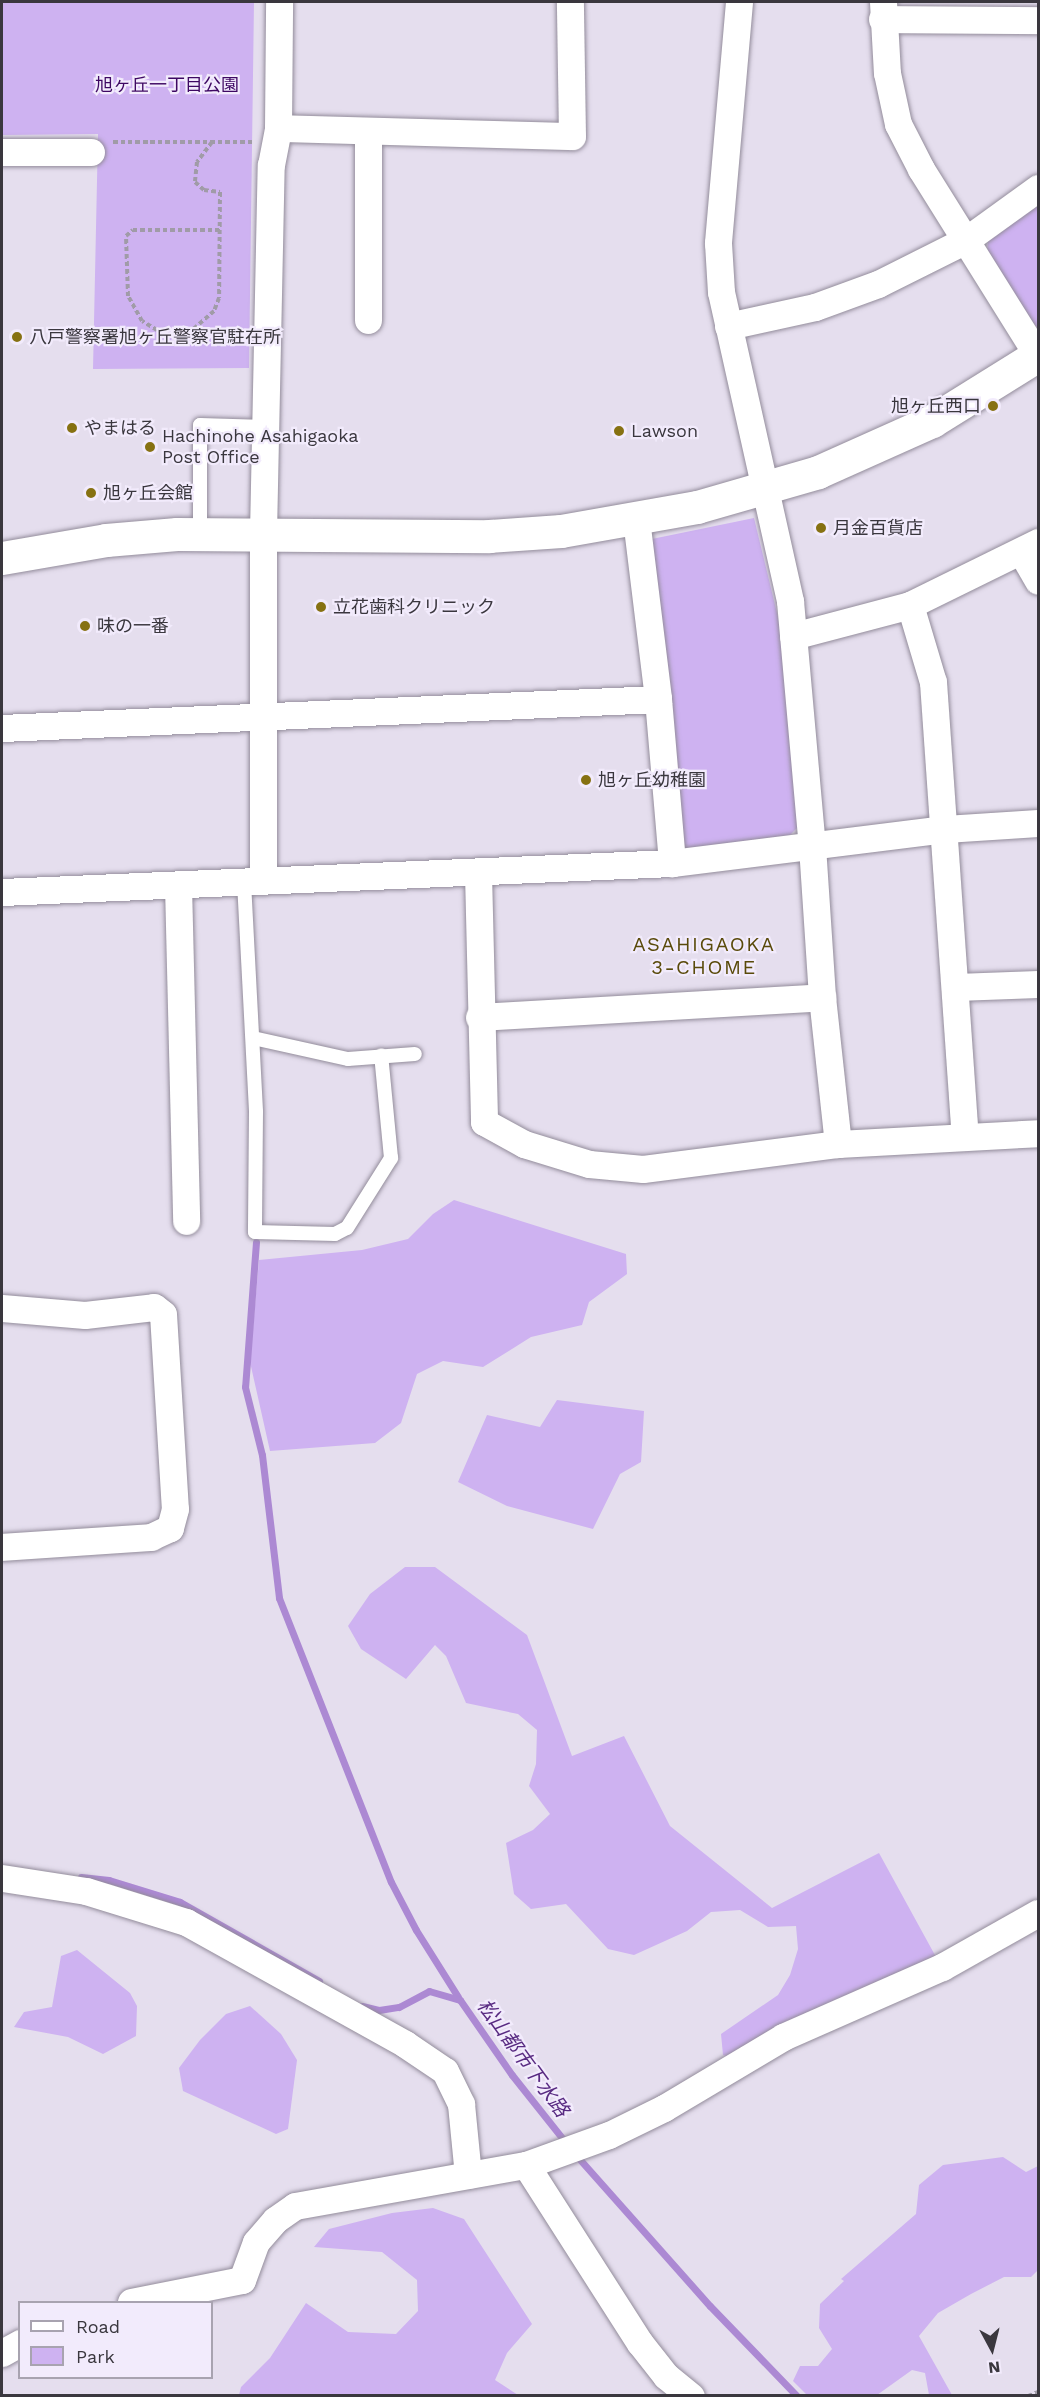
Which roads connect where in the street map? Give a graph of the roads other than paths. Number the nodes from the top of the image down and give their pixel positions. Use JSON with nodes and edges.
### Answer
{"nodes":[{"id":1,"x":279,"y":2,"type":"edge"},
{"id":2,"x":570,"y":2,"type":"edge"},
{"id":3,"x":739,"y":2,"type":"edge"},
{"id":4,"x":882,"y":10,"type":"edge"},
{"id":5,"x":1038,"y":20,"type":"edge"},
{"id":6,"x":368,"y":131,"type":"junction"},
{"id":7,"x":267,"y":135,"type":"junction"},
{"id":8,"x":100,"y":147,"type":"road end"},
{"id":9,"x":2,"y":152,"type":"edge"},
{"id":10,"x":1038,"y":188,"type":"edge"},
{"id":11,"x":966,"y":240,"type":"junction"},
{"id":12,"x":368,"y":320,"type":"dead end"},
{"id":13,"x":728,"y":326,"type":"junction"},
{"id":14,"x":1038,"y":356,"type":"edge"},
{"id":15,"x":266,"y":427,"type":"junction"},
{"id":16,"x":765,"y":489,"type":"junction"},
{"id":17,"x":636,"y":519,"type":"junction"},
{"id":18,"x":200,"y":534,"type":"junction"},
{"id":19,"x":263,"y":534,"type":"junction"},
{"id":20,"x":1030,"y":547,"type":"edge"},
{"id":21,"x":2,"y":558,"type":"edge"},
{"id":22,"x":1038,"y":581,"type":"edge"},
{"id":23,"x":910,"y":605,"type":"junction"},
{"id":24,"x":793,"y":636,"type":"junction"},
{"id":25,"x":658,"y":699,"type":"junction"},
{"id":26,"x":264,"y":719,"type":"junction"},
{"id":27,"x":2,"y":728,"type":"edge"},
{"id":28,"x":1038,"y":823,"type":"edge"},
{"id":29,"x":945,"y":829,"type":"junction"},
{"id":30,"x":812,"y":846,"type":"junction"},
{"id":31,"x":672,"y":862,"type":"junction"},
{"id":32,"x":478,"y":873,"type":"junction"},
{"id":33,"x":253,"y":881,"type":"junction"},
{"id":34,"x":178,"y":885,"type":"junction"},
{"id":35,"x":2,"y":892,"type":"edge"},
{"id":36,"x":1038,"y":984,"type":"edge"},
{"id":37,"x":956,"y":987,"type":"junction"},
{"id":38,"x":822,"y":997,"type":"junction"},
{"id":39,"x":479,"y":1017,"type":"junction"},
{"id":40,"x":253,"y":1038,"type":"junction"},
{"id":41,"x":415,"y":1054,"type":"dead end"},
{"id":42,"x":381,"y":1055,"type":"junction"},
{"id":43,"x":1038,"y":1133,"type":"edge"},
{"id":44,"x":965,"y":1135,"type":"junction"},
{"id":45,"x":838,"y":1144,"type":"junction"},
{"id":46,"x":186,"y":1221,"type":"dead end"},
{"id":47,"x":2,"y":1308,"type":"edge"},
{"id":48,"x":2,"y":1547,"type":"edge"},
{"id":49,"x":2,"y":1878,"type":"edge"},
{"id":50,"x":1038,"y":1913,"type":"edge"},
{"id":51,"x":526,"y":2165,"type":"junction"},
{"id":52,"x":468,"y":2175,"type":"junction"},
{"id":53,"x":137,"y":2301,"type":"edge"},
{"id":54,"x":18,"y":2344,"type":"edge"},
{"id":55,"x":2,"y":2353,"type":"edge"},
{"id":56,"x":691,"y":2396,"type":"edge"}],
"edges":[{"from":1,"to":7,"type":"street"},
{"from":2,"to":6,"type":"street"},
{"from":3,"to":13,"type":"street"},
{"from":4,"to":5,"type":"street"},
{"from":4,"to":11,"type":"street"},
{"from":6,"to":7,"type":"street"},
{"from":6,"to":12,"type":"street"},
{"from":7,"to":15,"type":"street"},
{"from":8,"to":9,"type":"street"},
{"from":10,"to":11,"type":"street"},
{"from":11,"to":13,"type":"street"},
{"from":11,"to":14,"type":"street"},
{"from":13,"to":16,"type":"street"},
{"from":14,"to":16,"type":"street"},
{"from":15,"to":18,"type":"lane"},
{"from":15,"to":19,"type":"street"},
{"from":16,"to":17,"type":"street"},
{"from":16,"to":24,"type":"street"},
{"from":17,"to":19,"type":"street"},
{"from":17,"to":25,"type":"street"},
{"from":18,"to":19,"type":"street"},
{"from":18,"to":21,"type":"street"},
{"from":19,"to":26,"type":"street"},
{"from":20,"to":22,"type":"street"},
{"from":20,"to":23,"type":"street"},
{"from":23,"to":24,"type":"street"},
{"from":23,"to":29,"type":"street"},
{"from":24,"to":30,"type":"street"},
{"from":25,"to":26,"type":"street"},
{"from":25,"to":31,"type":"street"},
{"from":26,"to":27,"type":"street"},
{"from":26,"to":33,"type":"street"},
{"from":28,"to":29,"type":"street"},
{"from":29,"to":30,"type":"street"},
{"from":29,"to":37,"type":"street"},
{"from":30,"to":31,"type":"street"},
{"from":30,"to":38,"type":"street"},
{"from":31,"to":32,"type":"street"},
{"from":32,"to":33,"type":"street"},
{"from":32,"to":39,"type":"street"},
{"from":33,"to":34,"type":"street"},
{"from":33,"to":40,"type":"lane"},
{"from":34,"to":35,"type":"street"},
{"from":34,"to":46,"type":"street"},
{"from":36,"to":37,"type":"street"},
{"from":37,"to":44,"type":"street"},
{"from":38,"to":39,"type":"street"},
{"from":38,"to":45,"type":"street"},
{"from":39,"to":45,"type":"street"},
{"from":40,"to":42,"type":"lane"},
{"from":40,"to":42,"type":"lane"},
{"from":41,"to":42,"type":"lane"},
{"from":43,"to":44,"type":"street"},
{"from":44,"to":45,"type":"street"},
{"from":47,"to":48,"type":"street"},
{"from":49,"to":52,"type":"street"},
{"from":50,"to":51,"type":"street"},
{"from":51,"to":52,"type":"street"},
{"from":51,"to":56,"type":"street"},
{"from":52,"to":53,"type":"street"},
{"from":54,"to":55,"type":"street"}]}
